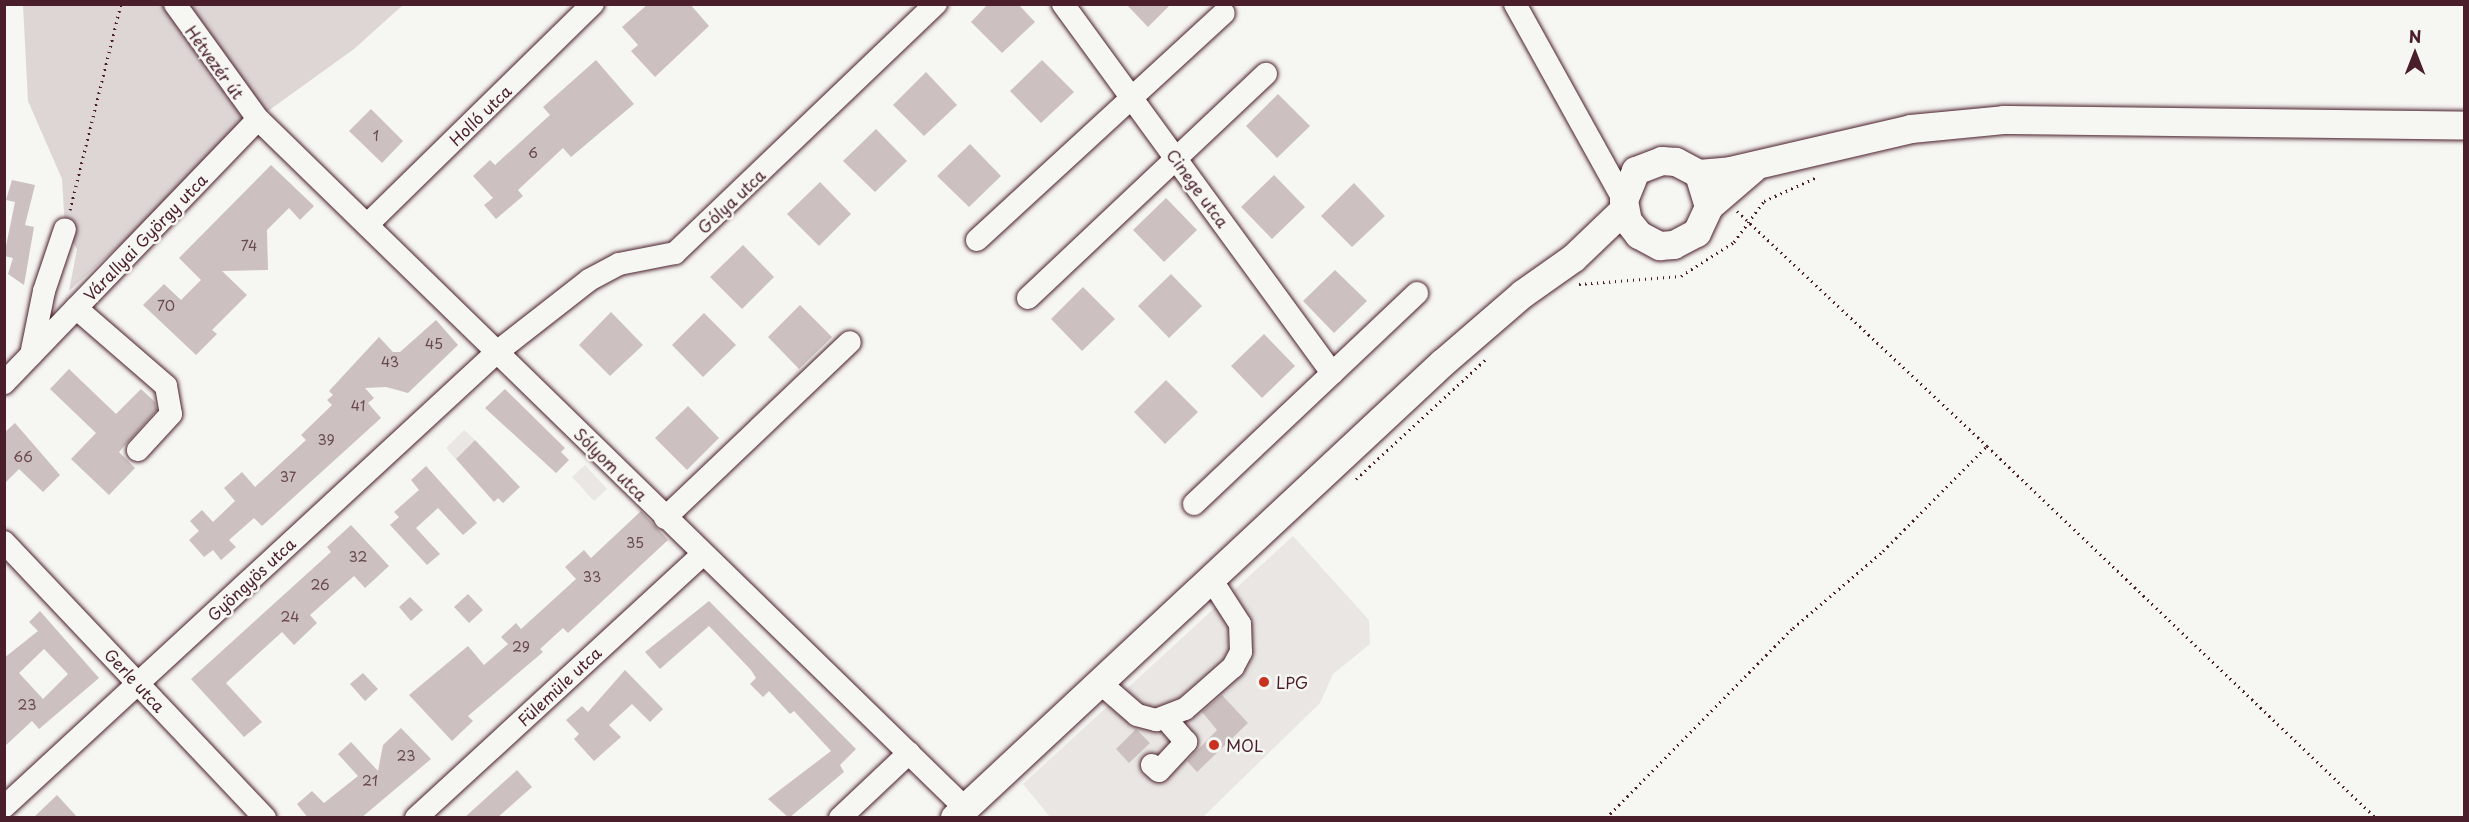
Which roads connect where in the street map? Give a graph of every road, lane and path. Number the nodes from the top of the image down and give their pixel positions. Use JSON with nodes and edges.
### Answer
{"nodes":[{"id":1,"x":121,"y":4,"type":"edge"},
{"id":2,"x":175,"y":4,"type":"edge"},
{"id":3,"x":593,"y":4,"type":"edge"},
{"id":4,"x":936,"y":4,"type":"edge"},
{"id":5,"x":1062,"y":4,"type":"edge"},
{"id":6,"x":1515,"y":4,"type":"edge"},
{"id":7,"x":1224,"y":13,"type":"dead end"},
{"id":8,"x":1266,"y":74,"type":"dead end"},
{"id":9,"x":1132,"y":97,"type":"junction"},
{"id":10,"x":258,"y":119,"type":"junction"},
{"id":11,"x":2464,"y":126,"type":"edge"},
{"id":12,"x":1592,"y":137,"type":"junction"},
{"id":13,"x":1178,"y":159,"type":"junction"},
{"id":14,"x":1757,"y":166,"type":"junction"},
{"id":15,"x":1636,"y":171,"type":"junction"},
{"id":16,"x":1699,"y":174,"type":"junction"},
{"id":17,"x":1822,"y":175,"type":"dead end"},
{"id":18,"x":1624,"y":206,"type":"junction"},
{"id":19,"x":1709,"y":207,"type":"junction"},
{"id":20,"x":1737,"y":211,"type":"dead end"},
{"id":21,"x":1746,"y":222,"type":"junction"},
{"id":22,"x":367,"y":225,"type":"junction"},
{"id":23,"x":66,"y":229,"type":"joint"},
{"id":24,"x":1639,"y":235,"type":"junction"},
{"id":25,"x":977,"y":240,"type":"dead end"},
{"id":26,"x":1574,"y":258,"type":"junction"},
{"id":27,"x":1571,"y":289,"type":"dead end"},
{"id":28,"x":1416,"y":293,"type":"dead end"},
{"id":29,"x":1028,"y":298,"type":"dead end"},
{"id":30,"x":76,"y":308,"type":"junction"},
{"id":31,"x":850,"y":342,"type":"dead end"},
{"id":32,"x":497,"y":352,"type":"junction"},
{"id":33,"x":1491,"y":354,"type":"dead end"},
{"id":34,"x":31,"y":355,"type":"junction"},
{"id":35,"x":1332,"y":373,"type":"junction"},
{"id":36,"x":4,"y":383,"type":"edge"},
{"id":37,"x":1987,"y":446,"type":"junction"},
{"id":38,"x":138,"y":450,"type":"dead end"},
{"id":39,"x":1354,"y":480,"type":"dead end"},
{"id":40,"x":1194,"y":504,"type":"dead end"},
{"id":41,"x":665,"y":518,"type":"junction"},
{"id":42,"x":4,"y":542,"type":"edge"},
{"id":43,"x":702,"y":555,"type":"junction"},
{"id":44,"x":1211,"y":579,"type":"junction"},
{"id":45,"x":1099,"y":682,"type":"junction"},
{"id":46,"x":138,"y":683,"type":"junction"},
{"id":47,"x":1166,"y":719,"type":"junction"},
{"id":48,"x":909,"y":753,"type":"junction"},
{"id":49,"x":1152,"y":765,"type":"dead end"},
{"id":50,"x":4,"y":807,"type":"edge"},
{"id":51,"x":960,"y":813,"type":"edge"},
{"id":52,"x":265,"y":818,"type":"edge"},
{"id":53,"x":416,"y":818,"type":"edge"},
{"id":54,"x":840,"y":818,"type":"edge"},
{"id":55,"x":1606,"y":818,"type":"edge"},
{"id":56,"x":2376,"y":818,"type":"edge"}],
"edges":[{"from":1,"to":23,"type":"path"},
{"from":2,"to":10,"type":"street","name":"Hétvezér út"},
{"from":3,"to":22,"type":"street","name":"Holló utca"},
{"from":4,"to":32,"type":"street","name":"Gólya utca"},
{"from":5,"to":9,"type":"street","name":"Cinege utca"},
{"from":6,"to":12,"type":"street"},
{"from":7,"to":9,"type":"street"},
{"from":8,"to":13,"type":"street"},
{"from":9,"to":13,"type":"street","name":"Cinege utca"},
{"from":9,"to":25,"type":"street"},
{"from":10,"to":22,"type":"street","name":"Sólyom utca"},
{"from":10,"to":30,"type":"street","name":"Várallyai György utca"},
{"from":11,"to":14,"type":"main road"},
{"from":12,"to":15,"type":"street"},
{"from":12,"to":18,"type":"street"},
{"from":13,"to":29,"type":"street"},
{"from":13,"to":35,"type":"street","name":"Cinege utca"},
{"from":14,"to":16,"type":"main road"},
{"from":14,"to":19,"type":"main road"},
{"from":15,"to":16,"type":"main road"},
{"from":15,"to":18,"type":"main road"},
{"from":16,"to":19,"type":"main road"},
{"from":17,"to":21,"type":"path"},
{"from":18,"to":24,"type":"main road"},
{"from":18,"to":26,"type":"main road"},
{"from":19,"to":24,"type":"main road"},
{"from":20,"to":21,"type":"path"},
{"from":21,"to":27,"type":"path"},
{"from":21,"to":37,"type":"path"},
{"from":22,"to":32,"type":"street","name":"Sólyom utca"},
{"from":23,"to":34,"type":"street"},
{"from":24,"to":26,"type":"main road"},
{"from":26,"to":44,"type":"main road"},
{"from":28,"to":35,"type":"street"},
{"from":30,"to":34,"type":"street","name":"Várallyai György utca"},
{"from":30,"to":38,"type":"street"},
{"from":31,"to":41,"type":"street"},
{"from":32,"to":41,"type":"street","name":"Sólyom utca"},
{"from":32,"to":46,"type":"street","name":"Gyöngyös utca"},
{"from":33,"to":39,"type":"path"},
{"from":34,"to":36,"type":"street","name":"Várallyai György utca"},
{"from":35,"to":40,"type":"street"},
{"from":37,"to":55,"type":"path"},
{"from":37,"to":56,"type":"path"},
{"from":41,"to":43,"type":"street","name":"Sólyom utca"},
{"from":42,"to":46,"type":"street","name":"Gerle utca"},
{"from":43,"to":48,"type":"street","name":"Sólyom utca"},
{"from":43,"to":53,"type":"street","name":"Fülemüle utca"},
{"from":44,"to":45,"type":"main road"},
{"from":44,"to":47,"type":"street"},
{"from":45,"to":47,"type":"street"},
{"from":45,"to":51,"type":"main road"},
{"from":46,"to":50,"type":"street","name":"Gyöngyös utca"},
{"from":46,"to":52,"type":"street","name":"Gerle utca"},
{"from":47,"to":49,"type":"street"},
{"from":48,"to":51,"type":"street","name":"Sólyom utca"},
{"from":48,"to":54,"type":"street"}]}
